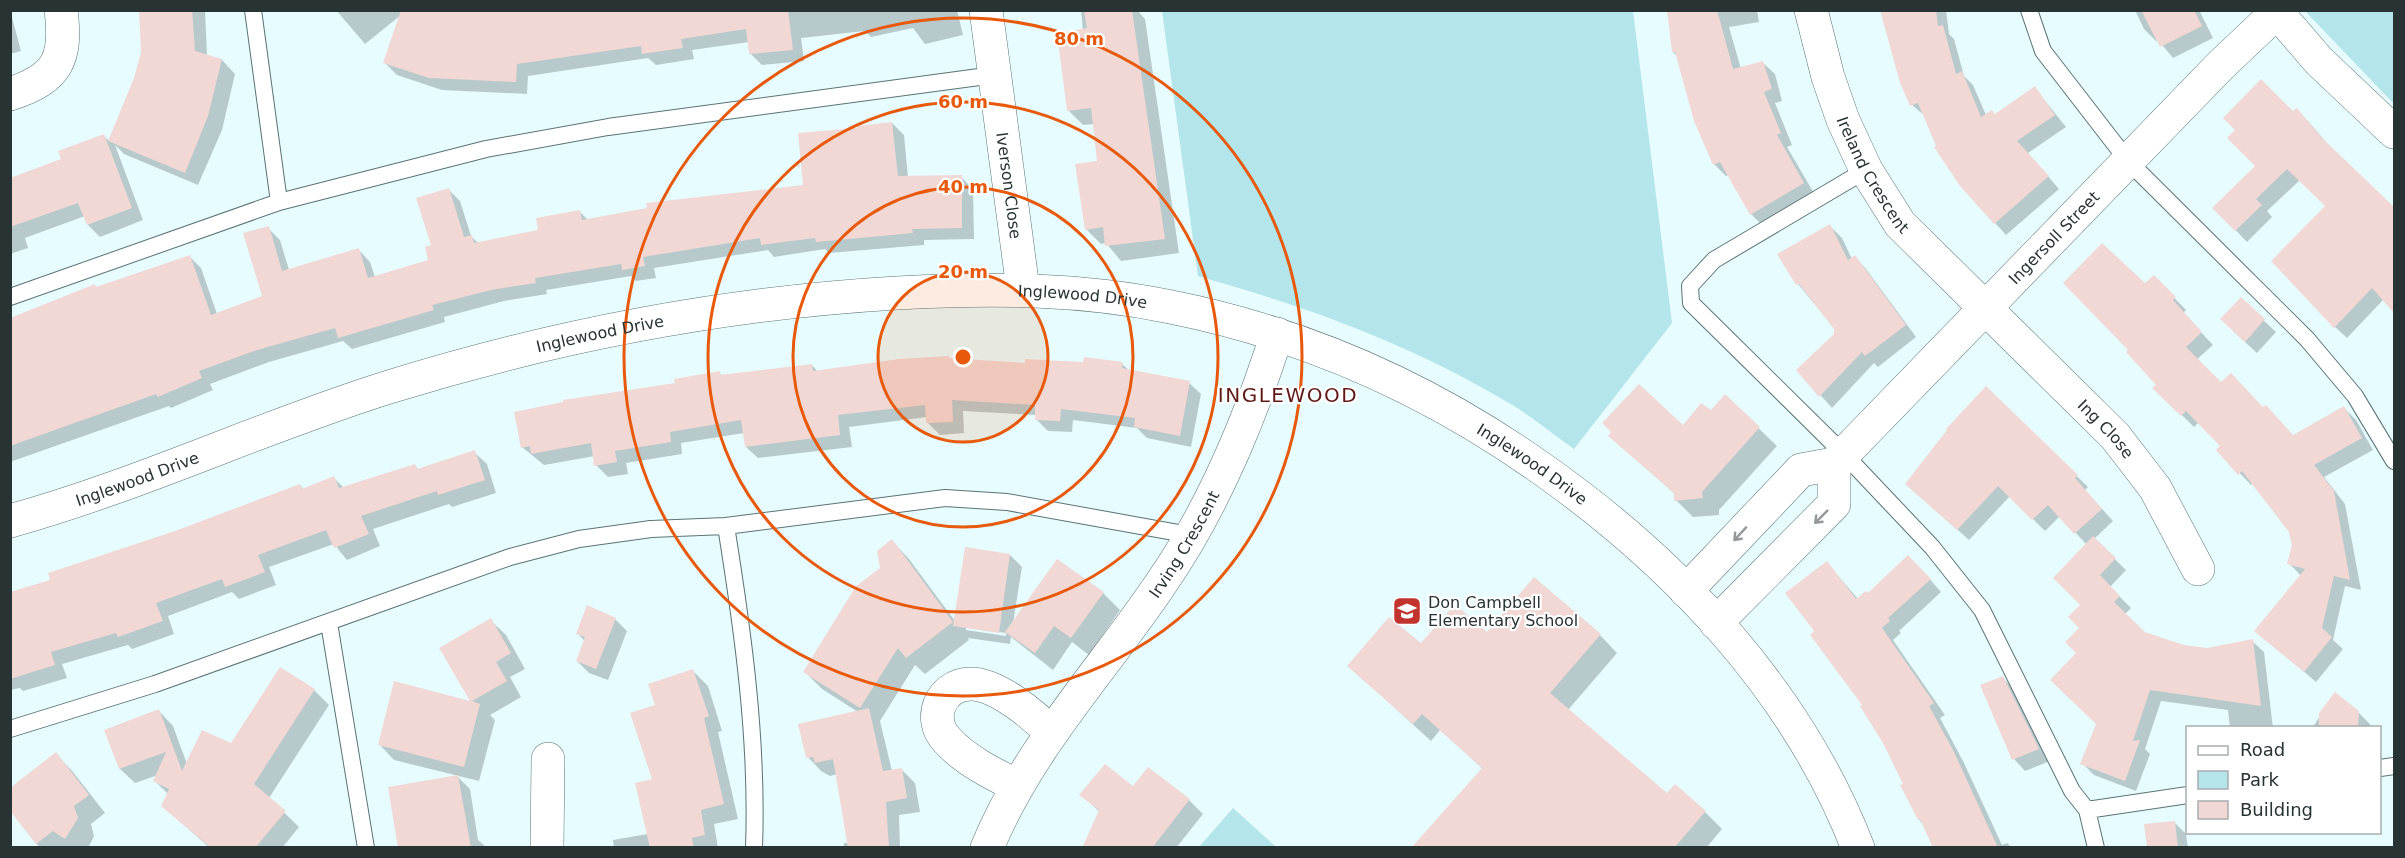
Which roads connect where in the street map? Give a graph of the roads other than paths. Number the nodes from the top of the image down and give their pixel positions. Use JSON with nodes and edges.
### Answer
{"nodes":[{"id":1,"x":61,"y":10,"type":"edge"},
{"id":2,"x":253,"y":10,"type":"edge"},
{"id":3,"x":986,"y":10,"type":"edge"},
{"id":4,"x":1811,"y":10,"type":"edge"},
{"id":5,"x":2029,"y":10,"type":"edge"},
{"id":6,"x":2277,"y":11,"type":"edge"},
{"id":7,"x":994,"y":75,"type":"junction"},
{"id":8,"x":10,"y":94,"type":"edge"},
{"id":9,"x":2394,"y":132,"type":"edge"},
{"id":10,"x":2128,"y":161,"type":"junction"},
{"id":11,"x":1866,"y":170,"type":"junction"},
{"id":12,"x":279,"y":202,"type":"junction"},
{"id":13,"x":1023,"y":289,"type":"junction"},
{"id":14,"x":10,"y":297,"type":"edge"},
{"id":15,"x":1986,"y":309,"type":"junction"},
{"id":16,"x":1277,"y":334,"type":"junction"},
{"id":17,"x":1839,"y":459,"type":"junction"},
{"id":18,"x":2394,"y":461,"type":"edge"},
{"id":19,"x":10,"y":521,"type":"edge"},
{"id":20,"x":726,"y":526,"type":"junction"},
{"id":21,"x":1190,"y":535,"type":"junction"},
{"id":22,"x":2198,"y":569,"type":"dead end"},
{"id":23,"x":1686,"y":591,"type":"junction"},
{"id":24,"x":329,"y":623,"type":"junction"},
{"id":25,"x":1716,"y":623,"type":"junction"},
{"id":26,"x":10,"y":729,"type":"edge"},
{"id":27,"x":1052,"y":734,"type":"junction"},
{"id":28,"x":548,"y":759,"type":"dead end"},
{"id":29,"x":1017,"y":786,"type":"junction"},
{"id":30,"x":2186,"y":795,"type":"edge"},
{"id":31,"x":2087,"y":810,"type":"junction"},
{"id":32,"x":366,"y":848,"type":"edge"},
{"id":33,"x":547,"y":848,"type":"edge"},
{"id":34,"x":754,"y":848,"type":"edge"},
{"id":35,"x":987,"y":848,"type":"edge"},
{"id":36,"x":1858,"y":848,"type":"edge"},
{"id":37,"x":2096,"y":848,"type":"edge"}],
"edges":[{"from":1,"to":8,"type":"street"},
{"from":2,"to":12,"type":"lane"},
{"from":3,"to":7,"type":"street","name":"Iverson Close"},
{"from":4,"to":11,"type":"street","name":"Ireland Crescent"},
{"from":5,"to":10,"type":"lane"},
{"from":6,"to":9,"type":"street"},
{"from":6,"to":10,"type":"street","name":"Ingersoll Street"},
{"from":7,"to":12,"type":"lane"},
{"from":7,"to":13,"type":"street","name":"Iverson Close"},
{"from":10,"to":15,"type":"street","name":"Ingersoll Street"},
{"from":10,"to":18,"type":"lane"},
{"from":11,"to":15,"type":"street","name":"Ireland Crescent"},
{"from":11,"to":17,"type":"lane"},
{"from":12,"to":14,"type":"lane"},
{"from":13,"to":16,"type":"street","name":"Inglewood Drive"},
{"from":13,"to":19,"type":"street","name":"Inglewood Drive"},
{"from":15,"to":17,"type":"street","name":"Ingersoll Street"},
{"from":15,"to":22,"type":"street","name":"Ing Close"},
{"from":16,"to":21,"type":"street","name":"Irving Crescent"},
{"from":16,"to":23,"type":"street","name":"Inglewood Drive"},
{"from":17,"to":23,"type":"street","one_way":true},
{"from":17,"to":25,"type":"street","one_way":true},
{"from":17,"to":31,"type":"lane"},
{"from":20,"to":21,"type":"lane"},
{"from":20,"to":24,"type":"lane"},
{"from":20,"to":34,"type":"lane"},
{"from":21,"to":27,"type":"street","name":"Irving Crescent"},
{"from":23,"to":25,"type":"street","name":"Inglewood Drive"},
{"from":24,"to":26,"type":"lane"},
{"from":24,"to":32,"type":"lane"},
{"from":25,"to":36,"type":"street","name":"Inglewood Drive"},
{"from":27,"to":29,"type":"street","name":"Irving Crescent"},
{"from":27,"to":29,"type":"street"},
{"from":28,"to":33,"type":"street"},
{"from":29,"to":35,"type":"street","name":"Irving Crescent"},
{"from":30,"to":31,"type":"lane"},
{"from":31,"to":37,"type":"lane"}]}
